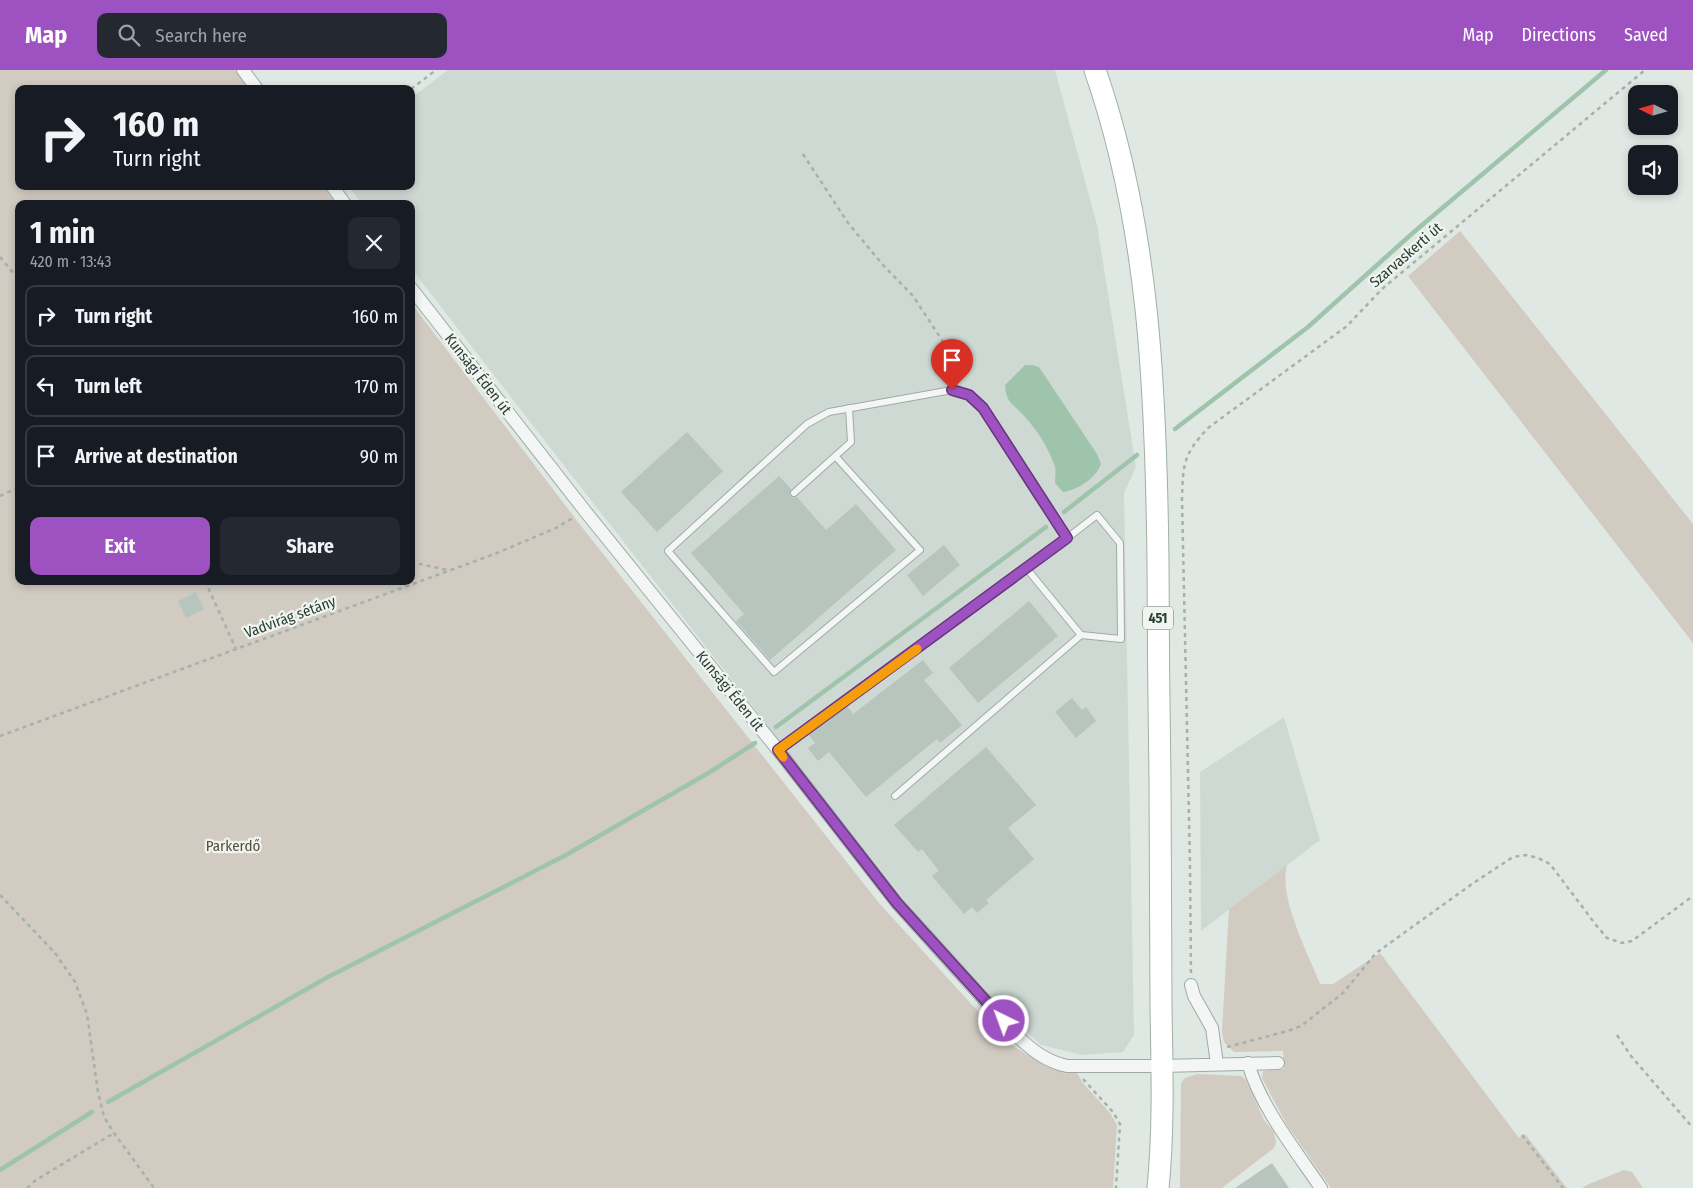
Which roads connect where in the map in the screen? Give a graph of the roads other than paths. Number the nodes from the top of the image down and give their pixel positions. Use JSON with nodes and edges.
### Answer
{"nodes":[{"id":1,"x":243,"y":70,"type":"edge"},
{"id":2,"x":1095,"y":70,"type":"edge"},
{"id":3,"x":254,"y":85,"type":"edge"},
{"id":4,"x":415,"y":293,"type":"edge"},
{"id":5,"x":849,"y":408,"type":"junction"},
{"id":6,"x":836,"y":457,"type":"junction"},
{"id":7,"x":794,"y":493,"type":"dead end"},
{"id":8,"x":1067,"y":538,"type":"junction"},
{"id":9,"x":1027,"y":569,"type":"junction"},
{"id":10,"x":1081,"y":634,"type":"junction"},
{"id":11,"x":778,"y":750,"type":"junction"},
{"id":12,"x":895,"y":796,"type":"dead end"},
{"id":13,"x":1191,"y":985,"type":"road end"},
{"id":14,"x":1248,"y":1063,"type":"junction"},
{"id":15,"x":1278,"y":1063,"type":"dead end"},
{"id":16,"x":1217,"y":1064,"type":"junction"},
{"id":17,"x":1162,"y":1066,"type":"junction"},
{"id":18,"x":1160,"y":1183,"type":"edge"},
{"id":19,"x":1321,"y":1188,"type":"edge"}],
"edges":[{"from":1,"to":3,"type":"street"},
{"from":2,"to":17,"type":"main road","number":"451"},
{"from":4,"to":11,"type":"street","name":"Kunsági Éden út"},
{"from":5,"to":6,"type":"lane"},
{"from":5,"to":6,"type":"lane"},
{"from":5,"to":8,"type":"lane"},
{"from":6,"to":7,"type":"lane"},
{"from":8,"to":9,"type":"lane"},
{"from":8,"to":10,"type":"lane"},
{"from":9,"to":10,"type":"lane"},
{"from":9,"to":11,"type":"lane"},
{"from":10,"to":12,"type":"lane"},
{"from":11,"to":17,"type":"street","name":"Kunsági Éden út"},
{"from":13,"to":16,"type":"street"},
{"from":14,"to":15,"type":"street","name":"Kunsági Éden út"},
{"from":14,"to":16,"type":"street","name":"Kunsági Éden út"},
{"from":14,"to":19,"type":"street"},
{"from":16,"to":17,"type":"street","name":"Kunsági Éden út"},
{"from":17,"to":18,"type":"main road","number":"451"}]}
